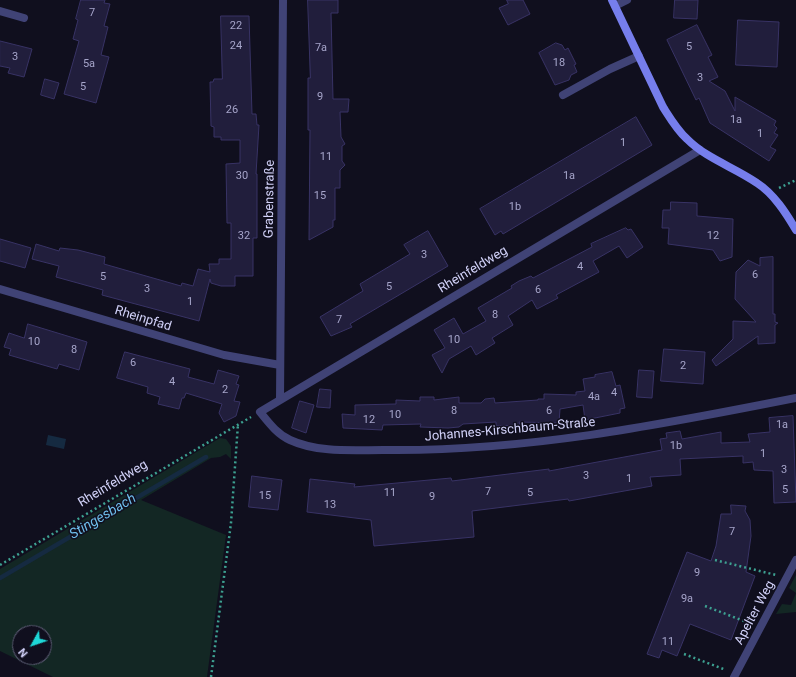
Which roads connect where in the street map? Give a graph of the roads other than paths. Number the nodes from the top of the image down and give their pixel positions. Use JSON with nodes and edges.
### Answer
{"nodes":[{"id":1,"x":283,"y":0,"type":"edge"},
{"id":2,"x":627,"y":0,"type":"edge"},
{"id":3,"x":614,"y":3,"type":"edge"},
{"id":4,"x":0,"y":11,"type":"edge"},
{"id":5,"x":24,"y":18,"type":"dead end"},
{"id":6,"x":639,"y":56,"type":"junction"},
{"id":7,"x":563,"y":95,"type":"dead end"},
{"id":8,"x":700,"y":150,"type":"junction"},
{"id":9,"x":796,"y":230,"type":"edge"},
{"id":10,"x":0,"y":289,"type":"edge"},
{"id":11,"x":280,"y":366,"type":"junction"},
{"id":12,"x":796,"y":398,"type":"edge"},
{"id":13,"x":280,"y":399,"type":"junction"},
{"id":14,"x":260,"y":412,"type":"joint"},
{"id":15,"x":796,"y":560,"type":"edge"},
{"id":16,"x":735,"y":675,"type":"edge"}],
"edges":[{"from":1,"to":11,"type":"street","name":"Grabenstraße"},
{"from":2,"to":3,"type":"street"},
{"from":3,"to":6,"type":"main road"},
{"from":4,"to":5,"type":"street"},
{"from":6,"to":7,"type":"street"},
{"from":6,"to":8,"type":"main road"},
{"from":8,"to":9,"type":"main road"},
{"from":8,"to":13,"type":"street","name":"Rheinfeldweg"},
{"from":10,"to":11,"type":"street","name":"Rheinpfad"},
{"from":11,"to":13,"type":"street","name":"Grabenstraße"},
{"from":12,"to":14,"type":"street","name":"Johannes-Kirschbaum-Straße"},
{"from":13,"to":14,"type":"street","name":"Rheinfeldweg"},
{"from":15,"to":16,"type":"street","name":"Apelter Weg"}]}
